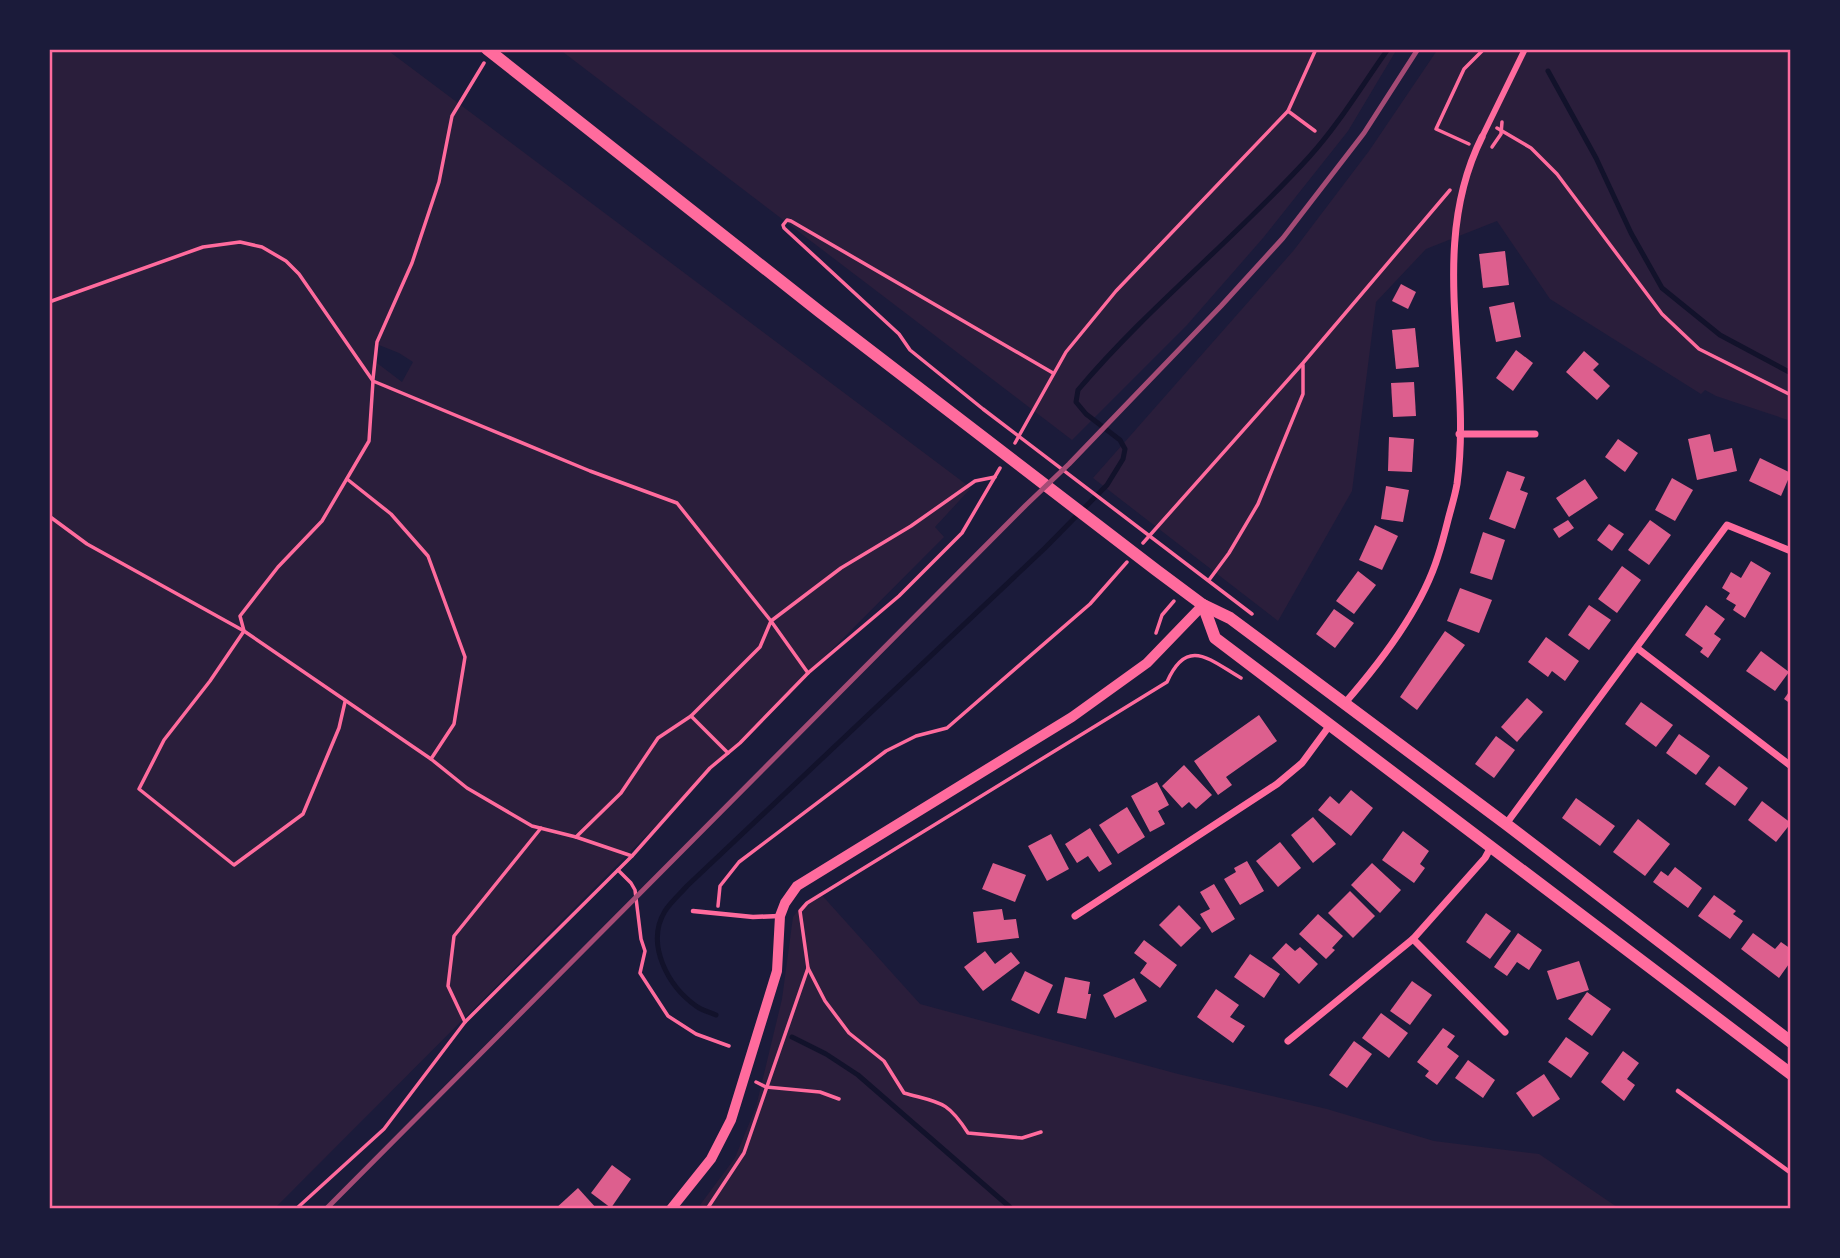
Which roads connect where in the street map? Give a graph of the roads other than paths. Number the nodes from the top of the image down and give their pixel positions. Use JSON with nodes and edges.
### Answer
{"nodes":[{"id":1,"x":1525,"y":49,"type":"edge"},
{"id":2,"x":486,"y":50,"type":"edge"},
{"id":3,"x":1482,"y":137,"type":"joint"},
{"id":4,"x":1460,"y":434,"type":"junction"},
{"id":5,"x":1535,"y":434,"type":"dead end"},
{"id":6,"x":1791,"y":551,"type":"edge"},
{"id":7,"x":1203,"y":605,"type":"junction"},
{"id":8,"x":1637,"y":648,"type":"junction"},
{"id":9,"x":1345,"y":704,"type":"junction"},
{"id":10,"x":1330,"y":724,"type":"junction"},
{"id":11,"x":1791,"y":766,"type":"edge"},
{"id":12,"x":1506,"y":824,"type":"junction"},
{"id":13,"x":1490,"y":847,"type":"junction"},
{"id":14,"x":693,"y":911,"type":"dead end"},
{"id":15,"x":780,"y":916,"type":"junction"},
{"id":16,"x":1076,"y":916,"type":"dead end"},
{"id":17,"x":1413,"y":939,"type":"junction"},
{"id":18,"x":1505,"y":1032,"type":"dead end"},
{"id":19,"x":1288,"y":1041,"type":"dead end"},
{"id":20,"x":1791,"y":1042,"type":"edge"},
{"id":21,"x":1791,"y":1074,"type":"edge"},
{"id":22,"x":1678,"y":1091,"type":"dead end"},
{"id":23,"x":1791,"y":1173,"type":"edge"},
{"id":24,"x":671,"y":1209,"type":"edge"}],
"edges":[{"from":1,"to":3,"type":"street"},
{"from":2,"to":7,"type":"main road"},
{"from":3,"to":4,"type":"street"},
{"from":4,"to":5,"type":"street"},
{"from":4,"to":9,"type":"street"},
{"from":6,"to":8,"type":"street"},
{"from":7,"to":9,"type":"main road"},
{"from":7,"to":10,"type":"main road"},
{"from":7,"to":15,"type":"street"},
{"from":8,"to":11,"type":"street"},
{"from":8,"to":12,"type":"street"},
{"from":9,"to":12,"type":"main road"},
{"from":10,"to":13,"type":"main road"},
{"from":10,"to":16,"type":"street"},
{"from":12,"to":20,"type":"main road"},
{"from":13,"to":17,"type":"street"},
{"from":13,"to":21,"type":"main road"},
{"from":14,"to":15,"type":"lane"},
{"from":15,"to":24,"type":"street"},
{"from":17,"to":18,"type":"street"},
{"from":17,"to":19,"type":"street"},
{"from":22,"to":23,"type":"lane"}]}
